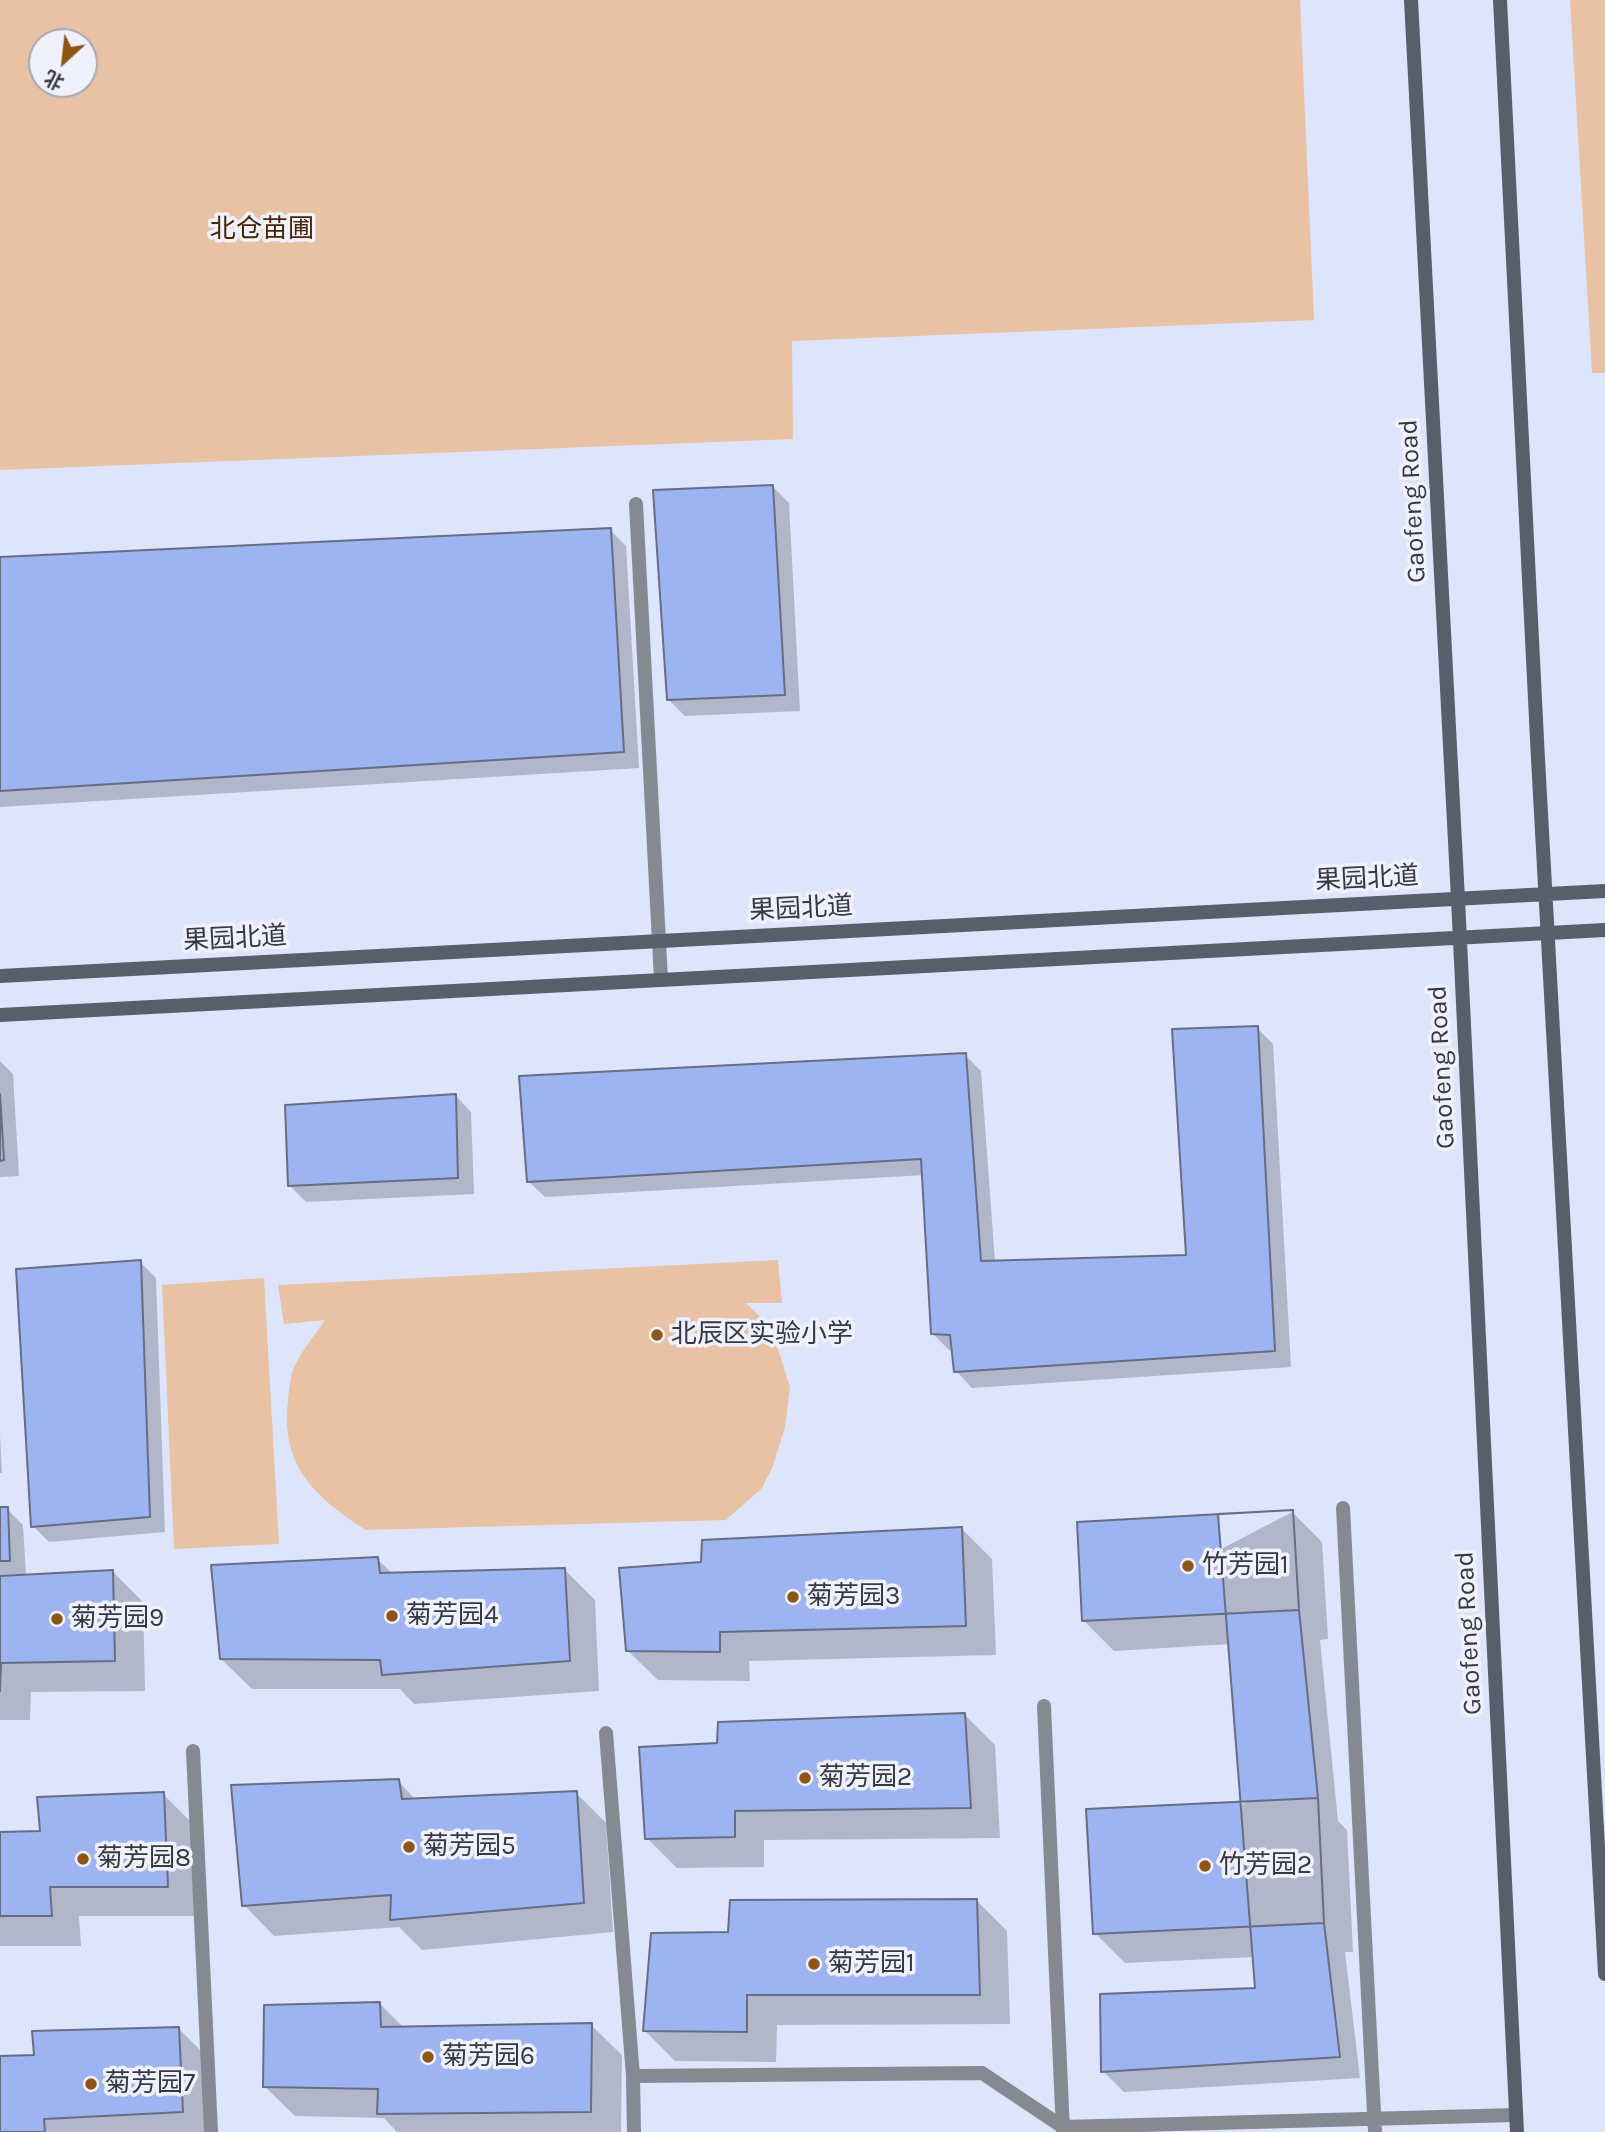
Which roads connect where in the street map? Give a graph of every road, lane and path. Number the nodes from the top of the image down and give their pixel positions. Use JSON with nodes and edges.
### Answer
{"nodes":[{"id":1,"x":1411,"y":0,"type":"edge"},
{"id":2,"x":1500,"y":0,"type":"edge"},
{"id":3,"x":636,"y":503,"type":"dead end"},
{"id":4,"x":1605,"y":891,"type":"edge"},
{"id":5,"x":1546,"y":894,"type":"junction"},
{"id":6,"x":1458,"y":898,"type":"junction"},
{"id":7,"x":1605,"y":930,"type":"edge"},
{"id":8,"x":1549,"y":934,"type":"junction"},
{"id":9,"x":1460,"y":938,"type":"junction"},
{"id":10,"x":658,"y":942,"type":"junction"},
{"id":11,"x":0,"y":976,"type":"edge"},
{"id":12,"x":661,"y":980,"type":"junction"},
{"id":13,"x":0,"y":1015,"type":"edge"},
{"id":14,"x":1343,"y":1508,"type":"dead end"},
{"id":15,"x":1044,"y":1706,"type":"dead end"},
{"id":16,"x":606,"y":1733,"type":"dead end"},
{"id":17,"x":193,"y":1751,"type":"dead end"},
{"id":18,"x":1605,"y":1974,"type":"edge"},
{"id":19,"x":633,"y":2076,"type":"junction"},
{"id":20,"x":1516,"y":2115,"type":"junction"},
{"id":21,"x":1374,"y":2125,"type":"edge"},
{"id":22,"x":1060,"y":2130,"type":"edge"},
{"id":23,"x":211,"y":2132,"type":"edge"},
{"id":24,"x":634,"y":2132,"type":"edge"},
{"id":25,"x":1517,"y":2132,"type":"edge"}],
"edges":[{"from":1,"to":6,"type":"main road","name":"Gaofeng Road"},
{"from":2,"to":5,"type":"main road"},
{"from":3,"to":10,"type":"lane"},
{"from":4,"to":5,"type":"main road","name":"果园北道"},
{"from":5,"to":6,"type":"main road","name":"果园北道"},
{"from":5,"to":8,"type":"main road"},
{"from":6,"to":9,"type":"main road","name":"Gaofeng Road"},
{"from":6,"to":10,"type":"main road","name":"果园北道"},
{"from":7,"to":8,"type":"main road"},
{"from":8,"to":9,"type":"main road"},
{"from":8,"to":18,"type":"main road"},
{"from":9,"to":12,"type":"main road"},
{"from":9,"to":20,"type":"main road","name":"Gaofeng Road"},
{"from":10,"to":11,"type":"main road","name":"果园北道"},
{"from":10,"to":12,"type":"lane"},
{"from":12,"to":13,"type":"main road"},
{"from":14,"to":21,"type":"lane"},
{"from":15,"to":22,"type":"lane"},
{"from":16,"to":19,"type":"lane"},
{"from":17,"to":23,"type":"lane"},
{"from":19,"to":22,"type":"lane"},
{"from":19,"to":24,"type":"lane"},
{"from":20,"to":21,"type":"lane"},
{"from":20,"to":25,"type":"main road","name":"Gaofeng Road"},
{"from":21,"to":22,"type":"lane"}]}
